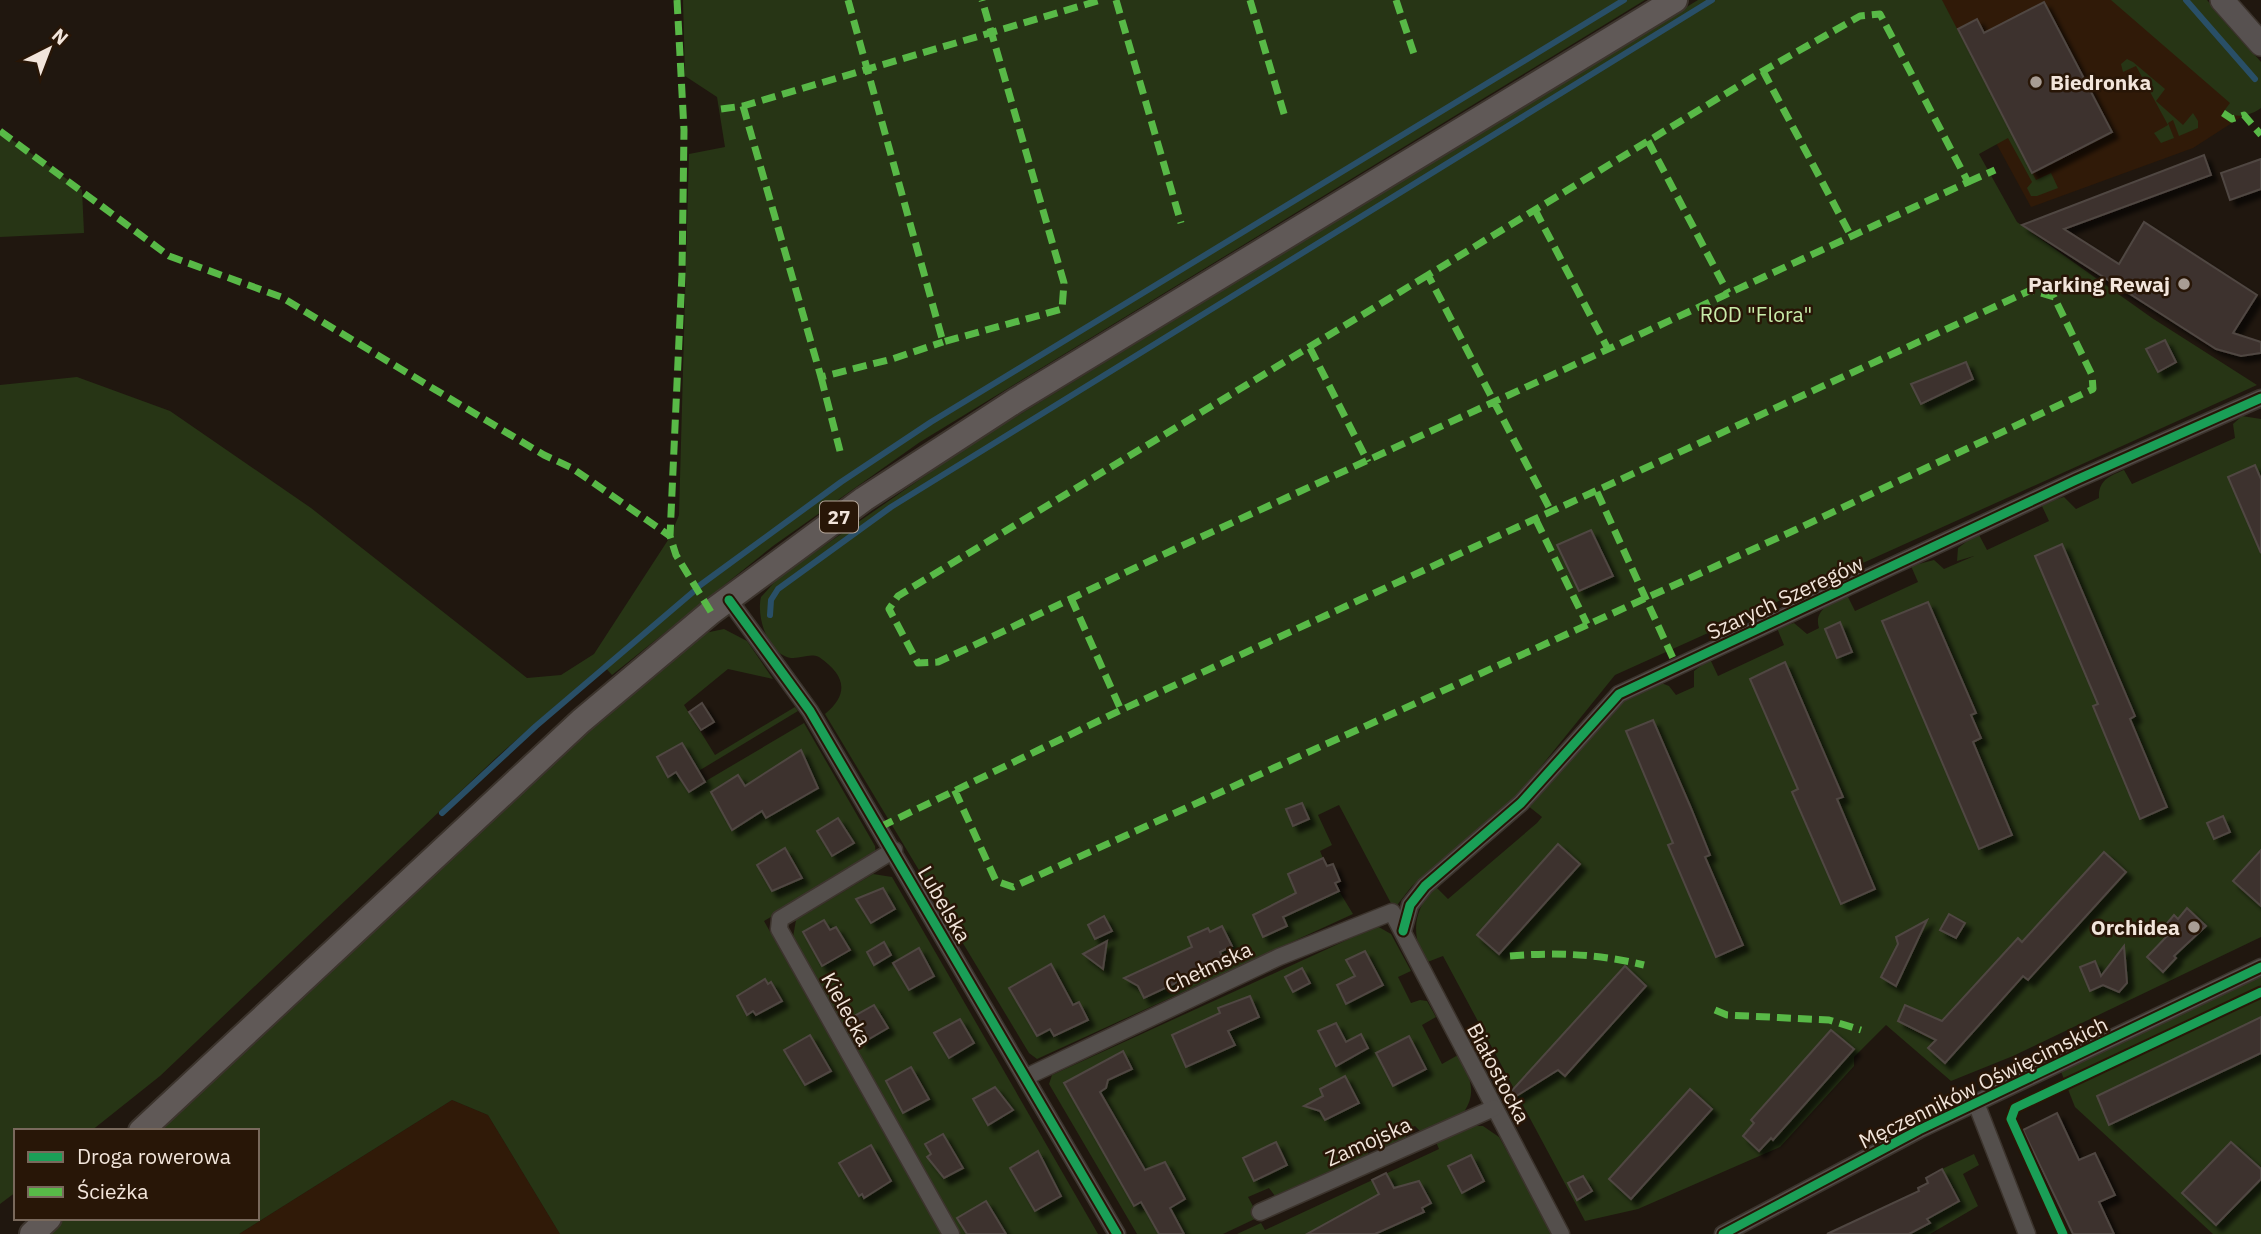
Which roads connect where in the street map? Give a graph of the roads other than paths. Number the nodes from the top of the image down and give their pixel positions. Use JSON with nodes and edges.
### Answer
{"nodes":[{"id":1,"x":1675,"y":0,"type":"edge"},
{"id":2,"x":2228,"y":5,"type":"edge"},
{"id":3,"x":2261,"y":44,"type":"edge"},
{"id":4,"x":2261,"y":398,"type":"edge"},
{"id":5,"x":729,"y":600,"type":"junction"},
{"id":6,"x":894,"y":850,"type":"junction"},
{"id":7,"x":1403,"y":930,"type":"junction"},
{"id":8,"x":2261,"y":967,"type":"edge"},
{"id":9,"x":1026,"y":1077,"type":"junction"},
{"id":10,"x":1976,"y":1103,"type":"junction"},
{"id":11,"x":1494,"y":1108,"type":"junction"},
{"id":12,"x":143,"y":1129,"type":"edge"},
{"id":13,"x":1260,"y":1212,"type":"dead end"},
{"id":14,"x":46,"y":1220,"type":"edge"},
{"id":15,"x":32,"y":1234,"type":"edge"},
{"id":16,"x":951,"y":1234,"type":"edge"},
{"id":17,"x":1117,"y":1234,"type":"edge"},
{"id":18,"x":1561,"y":1234,"type":"edge"},
{"id":19,"x":1723,"y":1234,"type":"edge"},
{"id":20,"x":2027,"y":1234,"type":"edge"}],
"edges":[{"from":1,"to":5,"type":"main road","number":"27"},
{"from":2,"to":3,"type":"street"},
{"from":4,"to":7,"type":"street","name":"Szarych Szeregów"},
{"from":5,"to":6,"type":"street","name":"Lubelska"},
{"from":5,"to":12,"type":"main road","number":"27"},
{"from":6,"to":9,"type":"street","name":"Lubelska"},
{"from":6,"to":16,"type":"street","name":"Kielecka"},
{"from":7,"to":9,"type":"street","name":"Chełmska"},
{"from":7,"to":11,"type":"street","name":"Białostocka"},
{"from":8,"to":10,"type":"street","name":"Męczenników Oświęcimskich"},
{"from":9,"to":17,"type":"street","name":"Lubelska"},
{"from":10,"to":19,"type":"street","name":"Męczenników Oświęcimskich"},
{"from":10,"to":20,"type":"street"},
{"from":11,"to":13,"type":"street","name":"Zamojska"},
{"from":11,"to":18,"type":"street","name":"Białostocka"},
{"from":14,"to":15,"type":"main road"}]}
